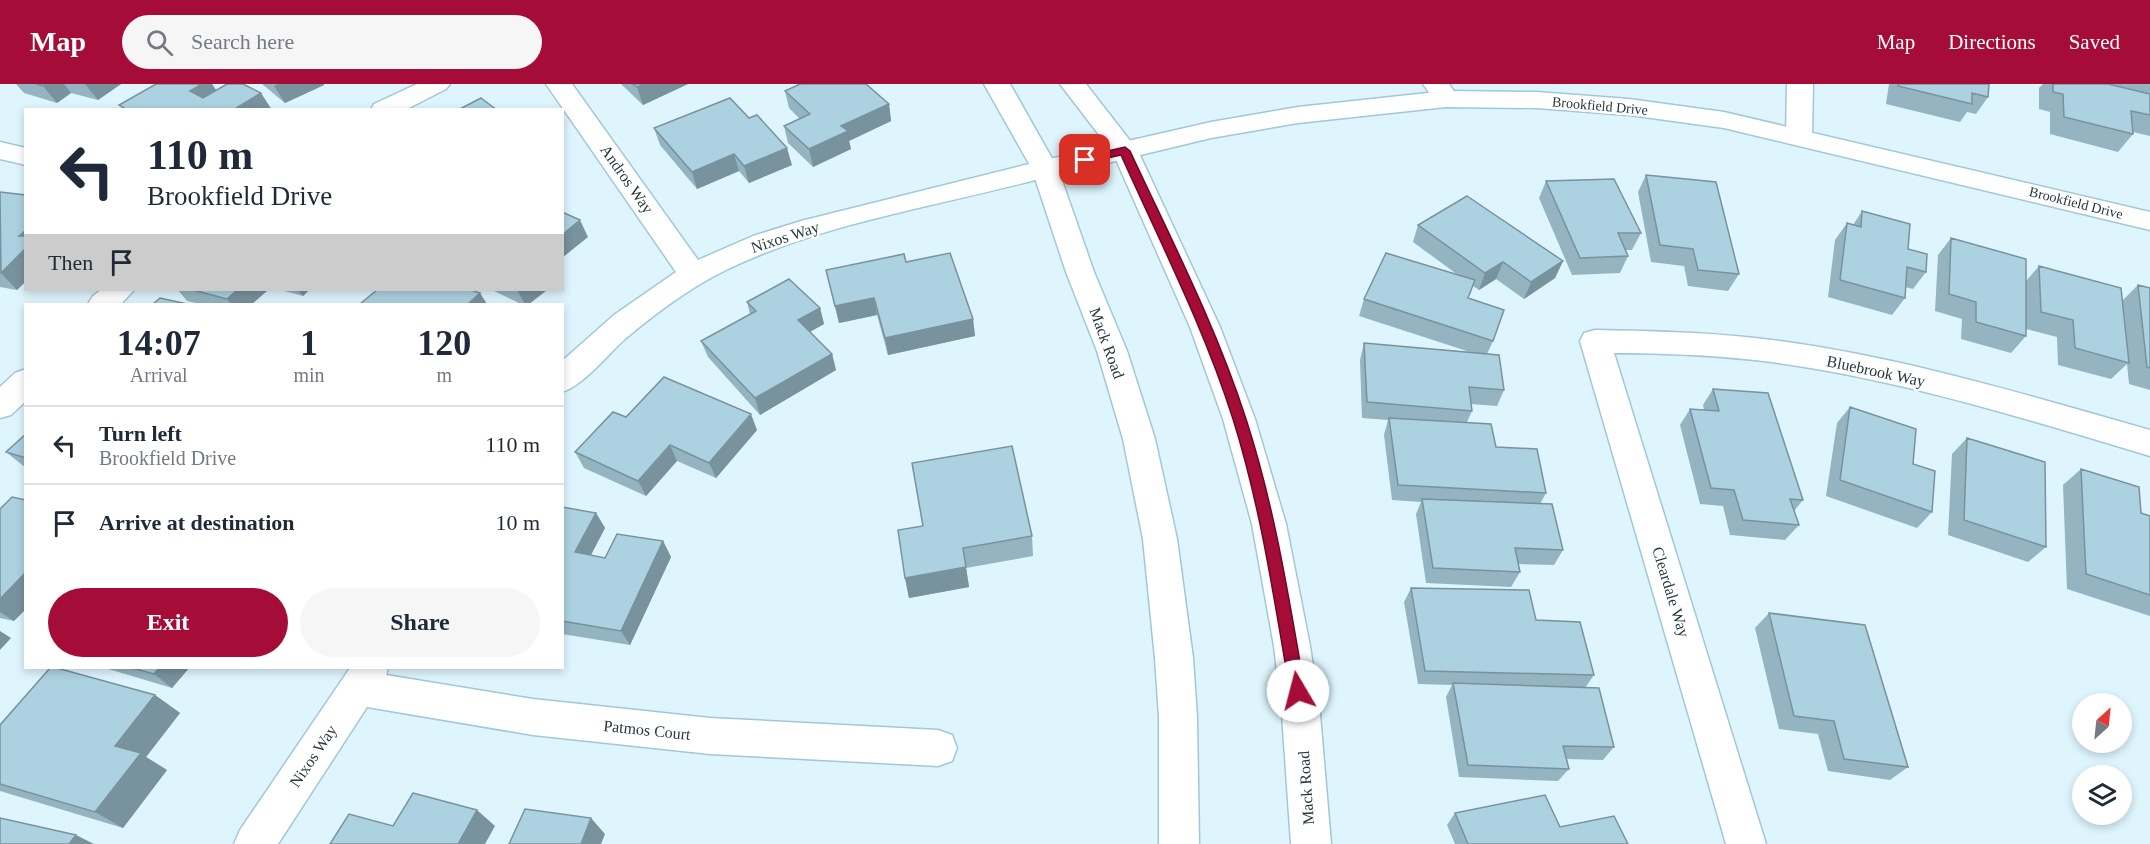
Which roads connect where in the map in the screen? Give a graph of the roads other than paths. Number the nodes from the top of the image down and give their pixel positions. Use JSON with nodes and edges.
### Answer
{"nodes":[{"id":1,"x":437,"y":84,"type":"edge"},
{"id":2,"x":559,"y":84,"type":"edge"},
{"id":3,"x":997,"y":84,"type":"edge"},
{"id":4,"x":1073,"y":84,"type":"edge"},
{"id":5,"x":1800,"y":84,"type":"edge"},
{"id":6,"x":1441,"y":92,"type":"edge"},
{"id":7,"x":387,"y":108,"type":"edge"},
{"id":8,"x":1799,"y":136,"type":"junction"},
{"id":9,"x":0,"y":150,"type":"edge"},
{"id":10,"x":1125,"y":151,"type":"junction"},
{"id":11,"x":24,"y":156,"type":"edge"},
{"id":12,"x":1045,"y":169,"type":"junction"},
{"id":13,"x":2150,"y":221,"type":"edge"},
{"id":14,"x":693,"y":275,"type":"junction"},
{"id":15,"x":118,"y":291,"type":"edge"},
{"id":16,"x":104,"y":303,"type":"edge"},
{"id":17,"x":1595,"y":341,"type":"joint"},
{"id":18,"x":564,"y":378,"type":"edge"},
{"id":19,"x":24,"y":383,"type":"edge"},
{"id":20,"x":0,"y":406,"type":"edge"},
{"id":21,"x":2150,"y":443,"type":"edge"},
{"id":22,"x":365,"y":678,"type":"edge"},
{"id":23,"x":938,"y":748,"type":"dead end"},
{"id":24,"x":254,"y":844,"type":"edge"},
{"id":25,"x":1179,"y":844,"type":"edge"},
{"id":26,"x":1311,"y":844,"type":"edge"},
{"id":27,"x":1746,"y":844,"type":"edge"}],
"edges":[{"from":1,"to":7,"type":"street"},
{"from":2,"to":14,"type":"street","name":"Andros Way"},
{"from":3,"to":12,"type":"street","name":"Mack Road"},
{"from":4,"to":10,"type":"street","name":"Mack Road"},
{"from":5,"to":8,"type":"street"},
{"from":6,"to":8,"type":"street","name":"Brookfield Drive"},
{"from":6,"to":10,"type":"street","name":"Brookfield Drive"},
{"from":8,"to":13,"type":"street","name":"Brookfield Drive"},
{"from":9,"to":11,"type":"street"},
{"from":10,"to":12,"type":"street","name":"Brookfield Drive"},
{"from":10,"to":26,"type":"street","name":"Mack Road"},
{"from":12,"to":14,"type":"street","name":"Nixos Way"},
{"from":12,"to":25,"type":"street","name":"Mack Road"},
{"from":14,"to":18,"type":"street","name":"Nixos Way"},
{"from":15,"to":16,"type":"street"},
{"from":17,"to":21,"type":"street","name":"Bluebrook Way"},
{"from":17,"to":27,"type":"street","name":"Cleardale Way"},
{"from":19,"to":20,"type":"street"},
{"from":22,"to":23,"type":"street","name":"Patmos Court"},
{"from":22,"to":24,"type":"street","name":"Nixos Way"}]}
